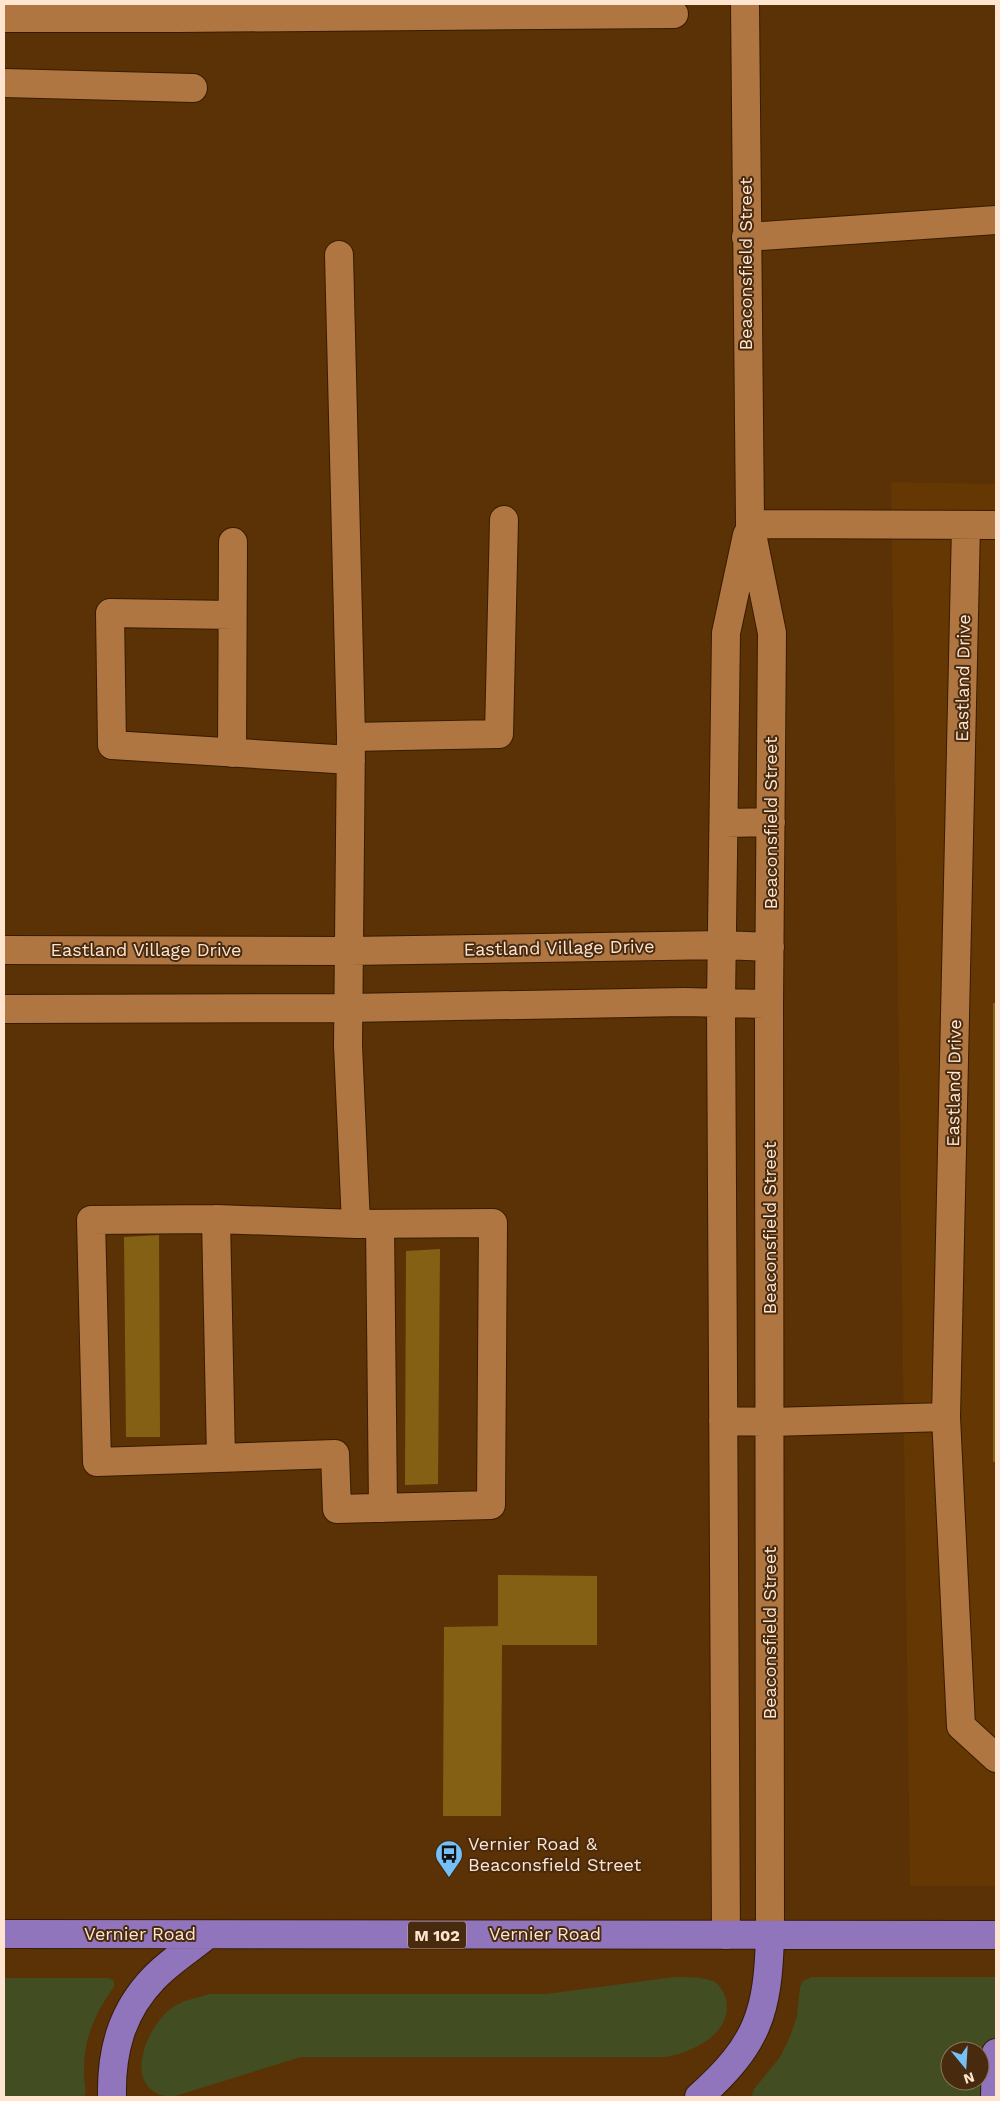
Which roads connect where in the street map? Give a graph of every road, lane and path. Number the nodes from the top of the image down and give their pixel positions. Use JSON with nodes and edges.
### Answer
{"nodes":[{"id":1,"x":745,"y":4,"type":"edge"},
{"id":2,"x":178,"y":11,"type":"edge"},
{"id":3,"x":674,"y":14,"type":"dead end"},
{"id":4,"x":4,"y":18,"type":"edge"},
{"id":5,"x":4,"y":84,"type":"edge"},
{"id":6,"x":193,"y":88,"type":"dead end"},
{"id":7,"x":996,"y":220,"type":"edge"},
{"id":8,"x":746,"y":237,"type":"junction"},
{"id":9,"x":339,"y":254,"type":"dead end"},
{"id":10,"x":504,"y":520,"type":"dead end"},
{"id":11,"x":750,"y":524,"type":"junction"},
{"id":12,"x":996,"y":525,"type":"edge"},
{"id":13,"x":966,"y":526,"type":"junction"},
{"id":14,"x":234,"y":542,"type":"dead end"},
{"id":15,"x":232,"y":615,"type":"junction"},
{"id":16,"x":351,"y":749,"type":"junction"},
{"id":17,"x":232,"y":753,"type":"junction"},
{"id":18,"x":771,"y":822,"type":"junction"},
{"id":19,"x":725,"y":823,"type":"junction"},
{"id":20,"x":723,"y":945,"type":"junction"},
{"id":21,"x":770,"y":947,"type":"junction"},
{"id":22,"x":4,"y":950,"type":"edge"},
{"id":23,"x":348,"y":951,"type":"junction"},
{"id":24,"x":721,"y":1003,"type":"junction"},
{"id":25,"x":769,"y":1004,"type":"junction"},
{"id":26,"x":348,"y":1008,"type":"junction"},
{"id":27,"x":4,"y":1009,"type":"edge"},
{"id":28,"x":216,"y":1219,"type":"junction"},
{"id":29,"x":368,"y":1224,"type":"junction"},
{"id":30,"x":946,"y":1418,"type":"junction"},
{"id":31,"x":723,"y":1421,"type":"junction"},
{"id":32,"x":770,"y":1422,"type":"junction"},
{"id":33,"x":221,"y":1458,"type":"junction"},
{"id":34,"x":383,"y":1508,"type":"junction"},
{"id":35,"x":996,"y":1758,"type":"edge"},
{"id":36,"x":5,"y":1931,"type":"edge"},
{"id":37,"x":207,"y":1935,"type":"junction"},
{"id":38,"x":726,"y":1935,"type":"junction"},
{"id":39,"x":770,"y":1935,"type":"junction"},
{"id":40,"x":996,"y":1935,"type":"edge"},
{"id":41,"x":996,"y":2053,"type":"edge"},
{"id":42,"x":112,"y":2097,"type":"edge"},
{"id":43,"x":699,"y":2097,"type":"edge"},
{"id":44,"x":996,"y":2097,"type":"edge"}],
"edges":[{"from":1,"to":8,"type":"street","name":"Beaconsfield Street"},
{"from":2,"to":3,"type":"street"},
{"from":2,"to":4,"type":"street"},
{"from":5,"to":6,"type":"street"},
{"from":7,"to":8,"type":"street"},
{"from":8,"to":11,"type":"street","name":"Beaconsfield Street"},
{"from":9,"to":16,"type":"street"},
{"from":10,"to":16,"type":"street"},
{"from":11,"to":13,"type":"street"},
{"from":11,"to":18,"type":"street","name":"Beaconsfield Street"},
{"from":11,"to":19,"type":"street","name":"Beaconsfield Street"},
{"from":12,"to":13,"type":"street"},
{"from":13,"to":30,"type":"street","name":"Eastland Drive"},
{"from":14,"to":15,"type":"street"},
{"from":15,"to":17,"type":"street"},
{"from":15,"to":17,"type":"street"},
{"from":16,"to":17,"type":"street"},
{"from":16,"to":23,"type":"street"},
{"from":18,"to":19,"type":"street"},
{"from":18,"to":21,"type":"street","name":"Beaconsfield Street"},
{"from":19,"to":20,"type":"street","name":"Beaconsfield Street"},
{"from":20,"to":21,"type":"street","name":"Eastland Village Drive"},
{"from":20,"to":23,"type":"street","name":"Eastland Village Drive"},
{"from":20,"to":24,"type":"street","name":"Beaconsfield Street"},
{"from":21,"to":25,"type":"street","name":"Beaconsfield Street"},
{"from":22,"to":23,"type":"street","name":"Eastland Village Drive"},
{"from":23,"to":26,"type":"street"},
{"from":24,"to":25,"type":"street"},
{"from":24,"to":26,"type":"street"},
{"from":24,"to":31,"type":"street","name":"Beaconsfield Street"},
{"from":25,"to":32,"type":"street","name":"Beaconsfield Street"},
{"from":26,"to":27,"type":"street"},
{"from":26,"to":29,"type":"street"},
{"from":28,"to":29,"type":"street"},
{"from":28,"to":33,"type":"street"},
{"from":28,"to":33,"type":"street"},
{"from":29,"to":34,"type":"street"},
{"from":29,"to":34,"type":"street"},
{"from":30,"to":32,"type":"street"},
{"from":30,"to":35,"type":"street","name":"Eastland Drive"},
{"from":31,"to":32,"type":"street"},
{"from":31,"to":38,"type":"street","name":"Beaconsfield Street"},
{"from":32,"to":39,"type":"street","name":"Beaconsfield Street"},
{"from":33,"to":34,"type":"street"},
{"from":36,"to":37,"type":"highway","name":"Vernier Road","number":"M 102"},
{"from":37,"to":38,"type":"highway","name":"Vernier Road","number":"M 102"},
{"from":37,"to":42,"type":"highway"},
{"from":38,"to":39,"type":"highway","name":"Vernier Road","number":"M 102"},
{"from":39,"to":40,"type":"highway","name":"Vernier Road","number":"M 102"},
{"from":39,"to":43,"type":"highway"},
{"from":41,"to":44,"type":"highway"}]}
